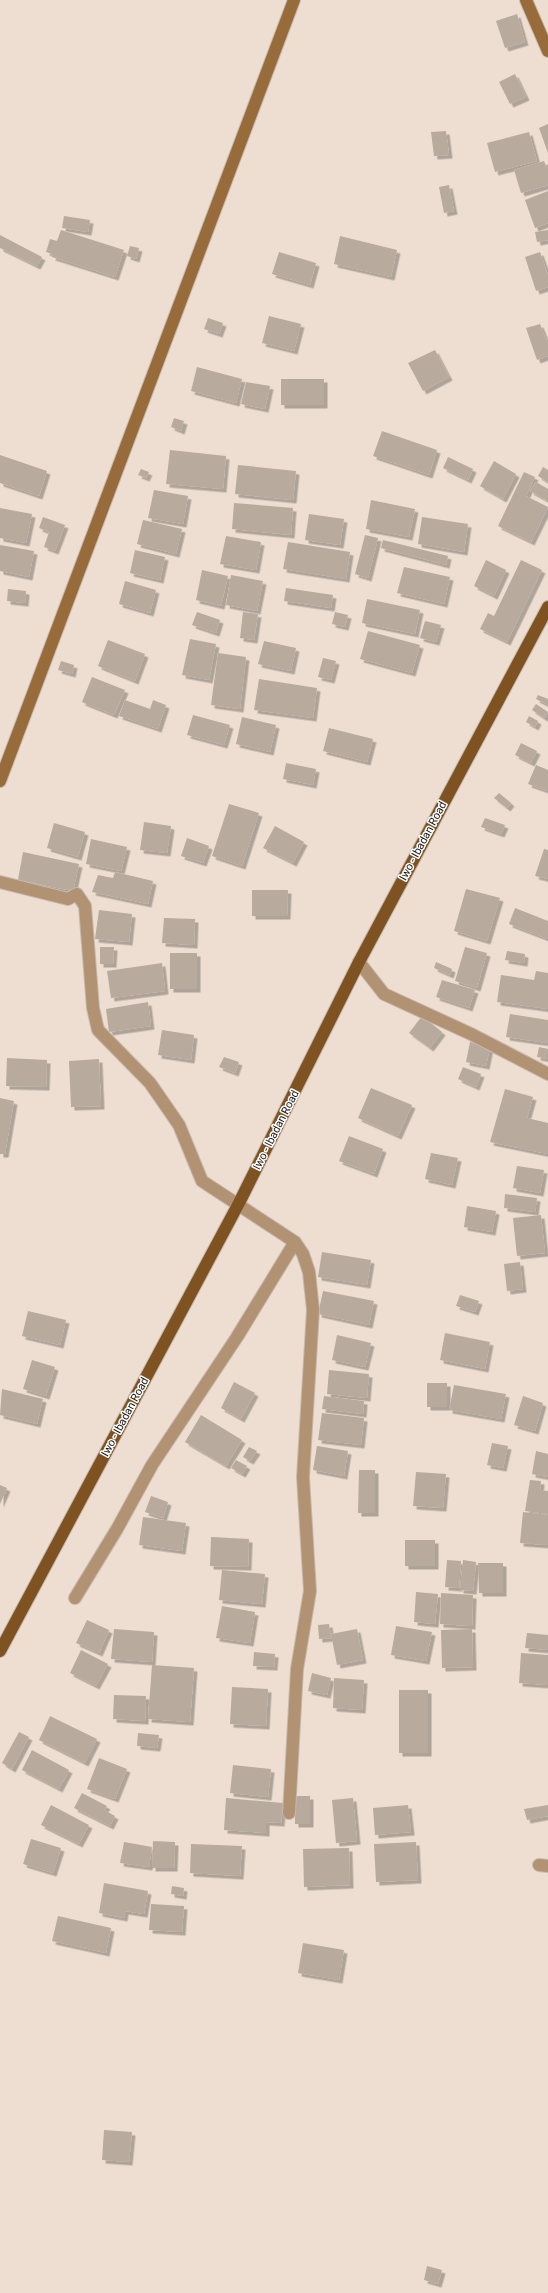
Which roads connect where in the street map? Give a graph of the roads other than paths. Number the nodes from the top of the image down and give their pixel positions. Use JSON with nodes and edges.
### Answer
{"nodes":[{"id":1,"x":294,"y":0,"type":"edge"},
{"id":2,"x":526,"y":0,"type":"edge"},
{"id":3,"x":548,"y":51,"type":"edge"},
{"id":4,"x":548,"y":607,"type":"edge"},
{"id":5,"x":0,"y":781,"type":"edge"},
{"id":6,"x":0,"y":882,"type":"edge"},
{"id":7,"x":360,"y":962,"type":"junction"},
{"id":8,"x":548,"y":1074,"type":"edge"},
{"id":9,"x":239,"y":1203,"type":"junction"},
{"id":10,"x":295,"y":1242,"type":"junction"},
{"id":11,"x":75,"y":1598,"type":"dead end"},
{"id":12,"x":0,"y":1651,"type":"edge"},
{"id":13,"x":289,"y":1813,"type":"dead end"}],
"edges":[{"from":1,"to":5,"type":"street"},
{"from":2,"to":3,"type":"street"},
{"from":4,"to":7,"type":"main road","name":"Iwo - Ibadan Road"},
{"from":6,"to":9,"type":"street"},
{"from":7,"to":8,"type":"street"},
{"from":7,"to":9,"type":"main road","name":"Iwo - Ibadan Road"},
{"from":9,"to":10,"type":"street"},
{"from":9,"to":12,"type":"main road","name":"Iwo - Ibadan Road"},
{"from":10,"to":11,"type":"street"},
{"from":10,"to":13,"type":"street"}]}
